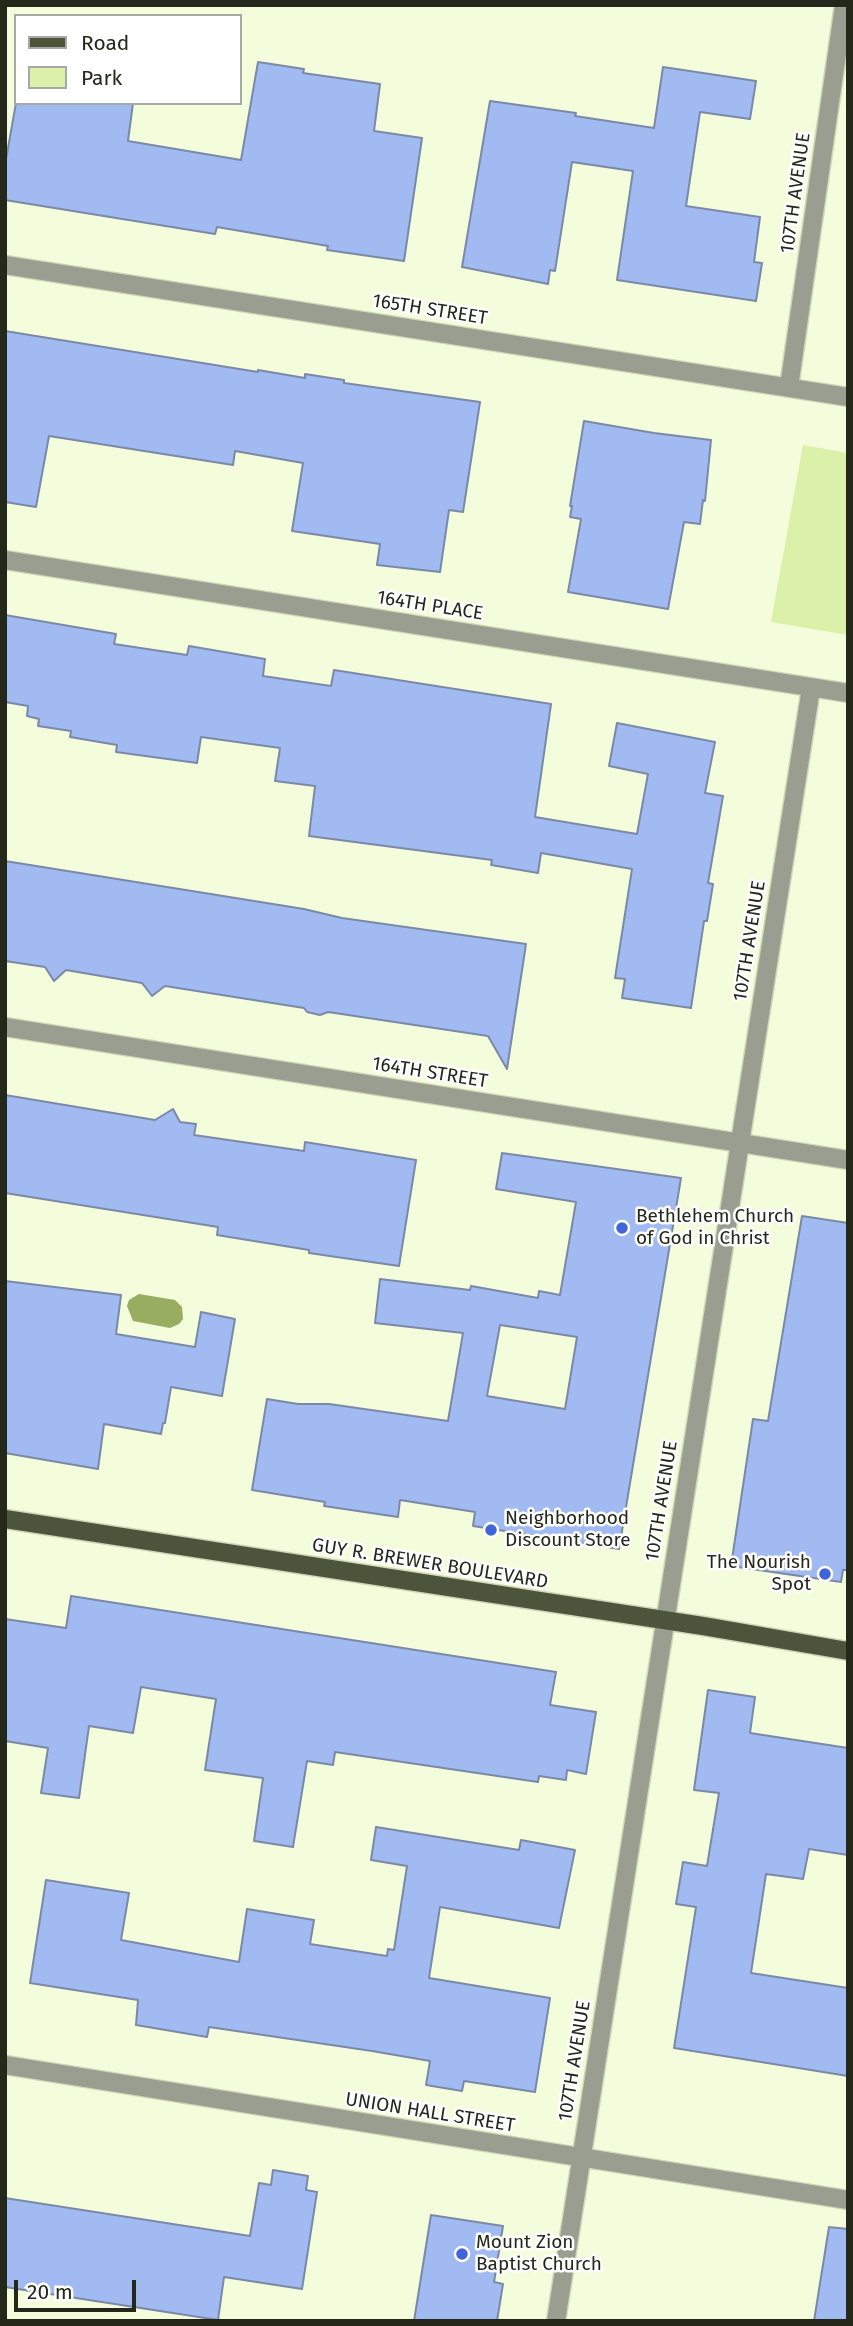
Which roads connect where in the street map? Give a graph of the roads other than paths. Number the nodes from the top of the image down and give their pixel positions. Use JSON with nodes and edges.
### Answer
{"nodes":[{"id":1,"x":844,"y":5,"type":"edge"},
{"id":2,"x":5,"y":265,"type":"edge"},
{"id":3,"x":789,"y":387,"type":"junction"},
{"id":4,"x":848,"y":397,"type":"edge"},
{"id":5,"x":5,"y":560,"type":"edge"},
{"id":6,"x":811,"y":688,"type":"junction"},
{"id":7,"x":848,"y":693,"type":"edge"},
{"id":8,"x":5,"y":1027,"type":"edge"},
{"id":9,"x":741,"y":1144,"type":"junction"},
{"id":10,"x":848,"y":1160,"type":"edge"},
{"id":11,"x":5,"y":1519,"type":"edge"},
{"id":12,"x":664,"y":1621,"type":"junction"},
{"id":13,"x":848,"y":1651,"type":"edge"},
{"id":14,"x":5,"y":2065,"type":"edge"},
{"id":15,"x":582,"y":2158,"type":"junction"},
{"id":16,"x":848,"y":2200,"type":"edge"},
{"id":17,"x":556,"y":2321,"type":"edge"}],
"edges":[{"from":1,"to":3,"type":"street","name":"107TH AVENUE"},
{"from":2,"to":3,"type":"street","name":"165TH STREET"},
{"from":3,"to":4,"type":"street","name":"165TH STREET"},
{"from":5,"to":6,"type":"street","name":"164TH PLACE"},
{"from":6,"to":7,"type":"street","name":"164TH PLACE"},
{"from":6,"to":9,"type":"street","name":"107TH AVENUE"},
{"from":8,"to":9,"type":"street","name":"164TH STREET"},
{"from":9,"to":10,"type":"street","name":"164TH STREET"},
{"from":9,"to":12,"type":"street","name":"107TH AVENUE"},
{"from":11,"to":12,"type":"main road","name":"GUY R. BREWER BOULEVARD"},
{"from":12,"to":13,"type":"main road","name":"GUY R. BREWER BOULEVARD"},
{"from":12,"to":15,"type":"street","name":"107TH AVENUE"},
{"from":14,"to":15,"type":"street","name":"UNION HALL STREET"},
{"from":15,"to":16,"type":"street","name":"UNION HALL STREET"},
{"from":15,"to":17,"type":"street","name":"107TH AVENUE"}]}
